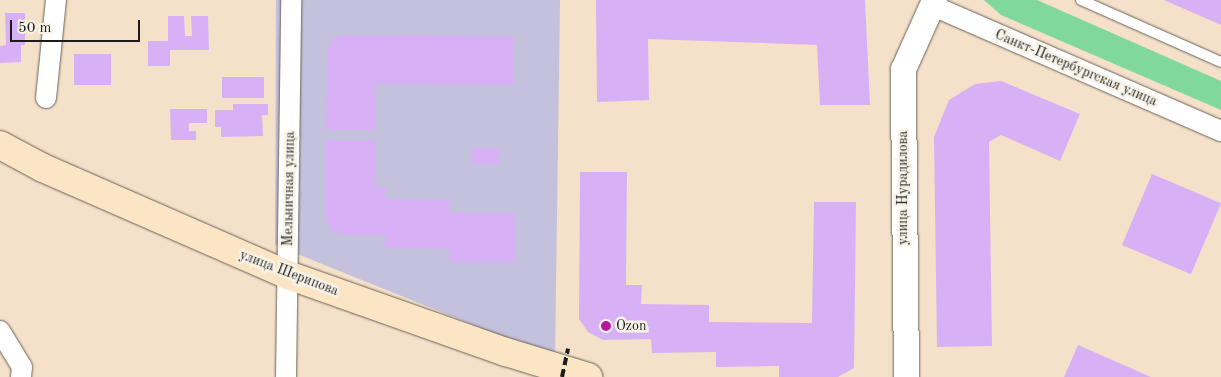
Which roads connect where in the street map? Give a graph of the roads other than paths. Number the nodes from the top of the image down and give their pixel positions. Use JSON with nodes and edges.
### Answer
{"nodes":[{"id":1,"x":56,"y":0,"type":"edge"},
{"id":2,"x":291,"y":0,"type":"edge"},
{"id":3,"x":1081,"y":0,"type":"edge"},
{"id":4,"x":933,"y":3,"type":"edge"},
{"id":5,"x":1221,"y":62,"type":"edge"},
{"id":6,"x":46,"y":98,"type":"dead end"},
{"id":7,"x":1221,"y":131,"type":"edge"},
{"id":8,"x":0,"y":145,"type":"edge"},
{"id":9,"x":288,"y":275,"type":"junction"},
{"id":10,"x":0,"y":331,"type":"edge"},
{"id":11,"x":21,"y":377,"type":"edge"},
{"id":12,"x":286,"y":377,"type":"edge"},
{"id":13,"x":588,"y":377,"type":"edge"},
{"id":14,"x":906,"y":377,"type":"edge"}],
"edges":[{"from":1,"to":6,"type":"street"},
{"from":2,"to":9,"type":"street","name":"Мельничная улица"},
{"from":3,"to":5,"type":"lane"},
{"from":4,"to":7,"type":"street","name":"Санкт-Петербургская улица"},
{"from":4,"to":14,"type":"street","name":"улица Нурадилова"},
{"from":8,"to":9,"type":"main road","name":"улица Шерипова"},
{"from":9,"to":12,"type":"street","name":"Мельничная улица"},
{"from":9,"to":13,"type":"main road","name":"улица Шерипова"},
{"from":10,"to":11,"type":"street"}]}
